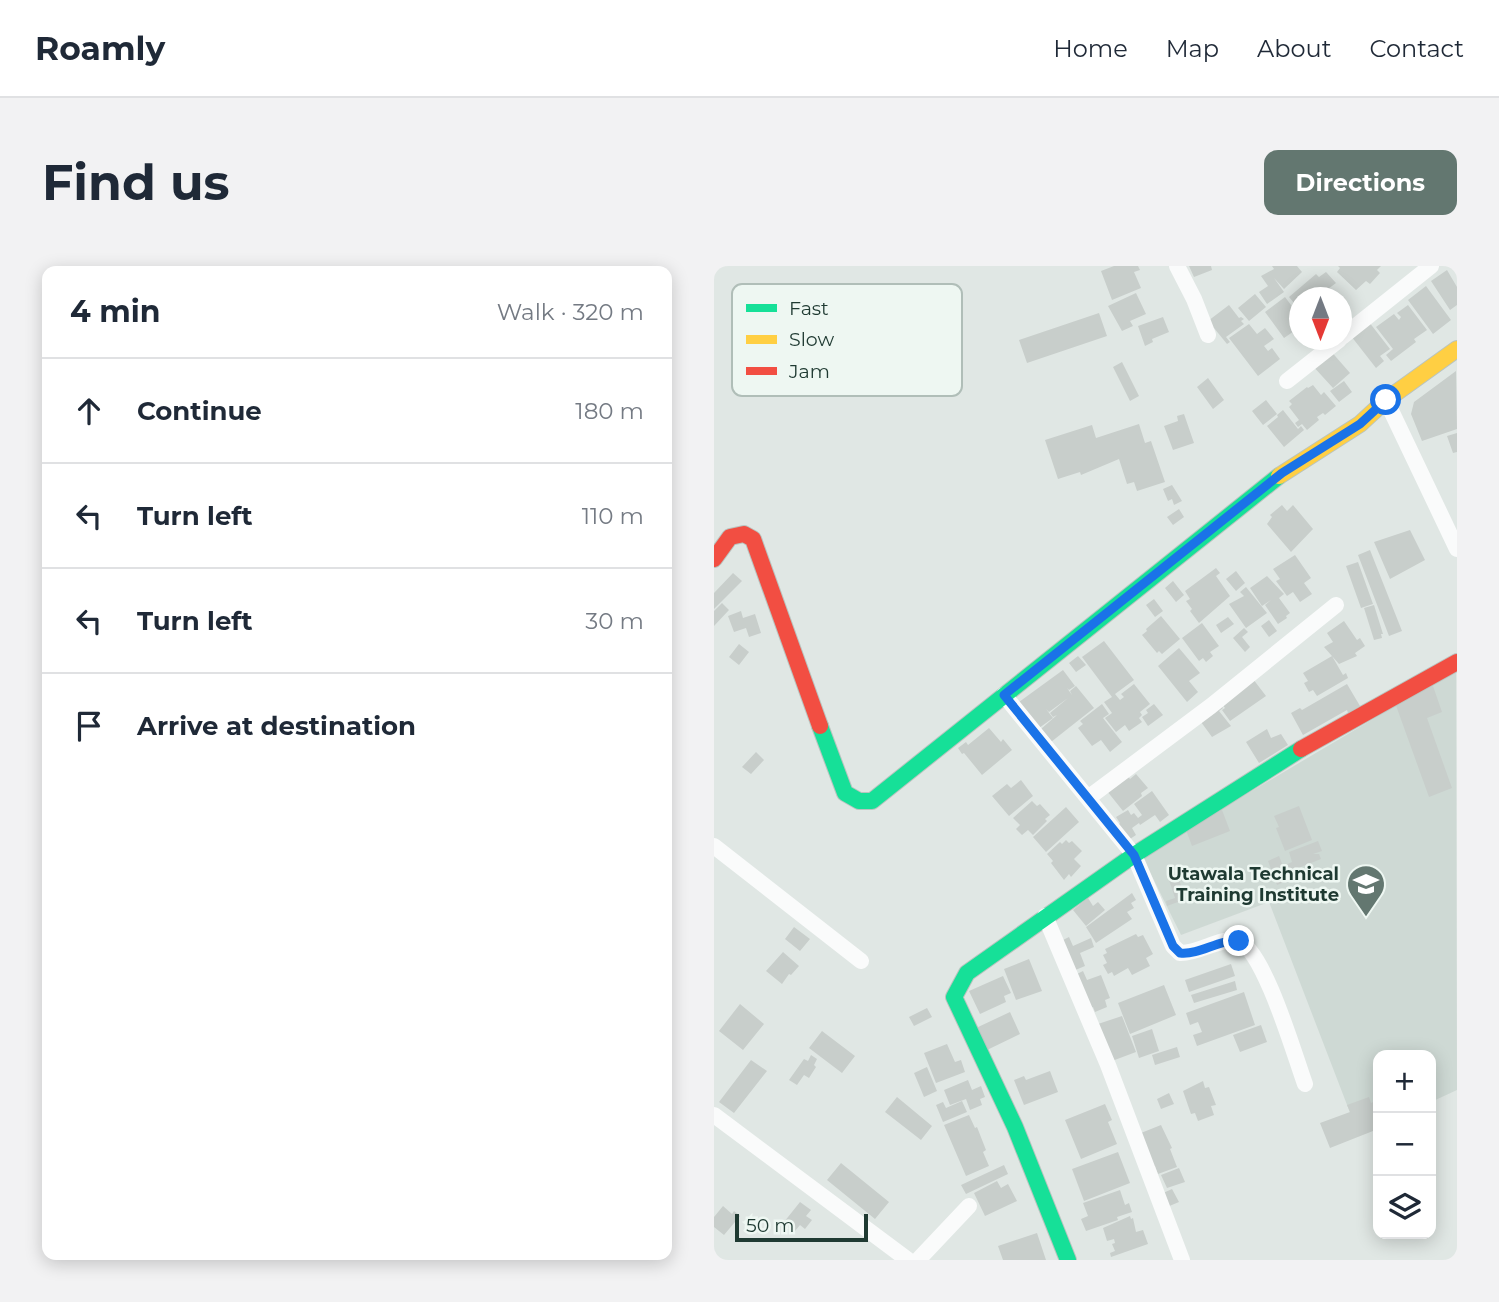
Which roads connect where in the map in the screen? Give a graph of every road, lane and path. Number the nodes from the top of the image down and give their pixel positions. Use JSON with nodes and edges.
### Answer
{"nodes":[{"id":1,"x":1177,"y":266,"type":"edge"},
{"id":2,"x":1431,"y":266,"type":"edge"},
{"id":3,"x":1352,"y":329,"type":"edge"},
{"id":4,"x":1208,"y":335,"type":"dead end"},
{"id":5,"x":1457,"y":349,"type":"edge"},
{"id":6,"x":1325,"y":350,"type":"edge"},
{"id":7,"x":1287,"y":381,"type":"dead end"},
{"id":8,"x":1386,"y":400,"type":"junction"},
{"id":9,"x":1457,"y":549,"type":"edge"},
{"id":10,"x":714,"y":559,"type":"edge"},
{"id":11,"x":1336,"y":604,"type":"dead end"},
{"id":12,"x":1457,"y":662,"type":"edge"},
{"id":13,"x":1004,"y":695,"type":"junction"},
{"id":14,"x":1088,"y":798,"type":"junction"},
{"id":15,"x":714,"y":846,"type":"edge"},
{"id":16,"x":1134,"y":855,"type":"junction"},
{"id":17,"x":1045,"y":916,"type":"junction"},
{"id":18,"x":861,"y":961,"type":"dead end"},
{"id":19,"x":1305,"y":1084,"type":"dead end"},
{"id":20,"x":714,"y":1115,"type":"edge"},
{"id":21,"x":969,"y":1206,"type":"dead end"},
{"id":22,"x":908,"y":1260,"type":"edge"},
{"id":23,"x":918,"y":1260,"type":"edge"},
{"id":24,"x":1068,"y":1260,"type":"edge"},
{"id":25,"x":1182,"y":1260,"type":"edge"}],
"edges":[{"from":1,"to":4,"type":"street"},
{"from":2,"to":3,"type":"street"},
{"from":5,"to":8,"type":"street"},
{"from":6,"to":7,"type":"street"},
{"from":8,"to":9,"type":"street"},
{"from":8,"to":13,"type":"street"},
{"from":10,"to":13,"type":"street"},
{"from":11,"to":14,"type":"street"},
{"from":12,"to":16,"type":"street"},
{"from":13,"to":14,"type":"street"},
{"from":14,"to":16,"type":"street"},
{"from":15,"to":18,"type":"street"},
{"from":16,"to":17,"type":"street"},
{"from":16,"to":19,"type":"street"},
{"from":17,"to":24,"type":"street"},
{"from":17,"to":25,"type":"street"},
{"from":20,"to":22,"type":"street"},
{"from":21,"to":23,"type":"street"}]}
